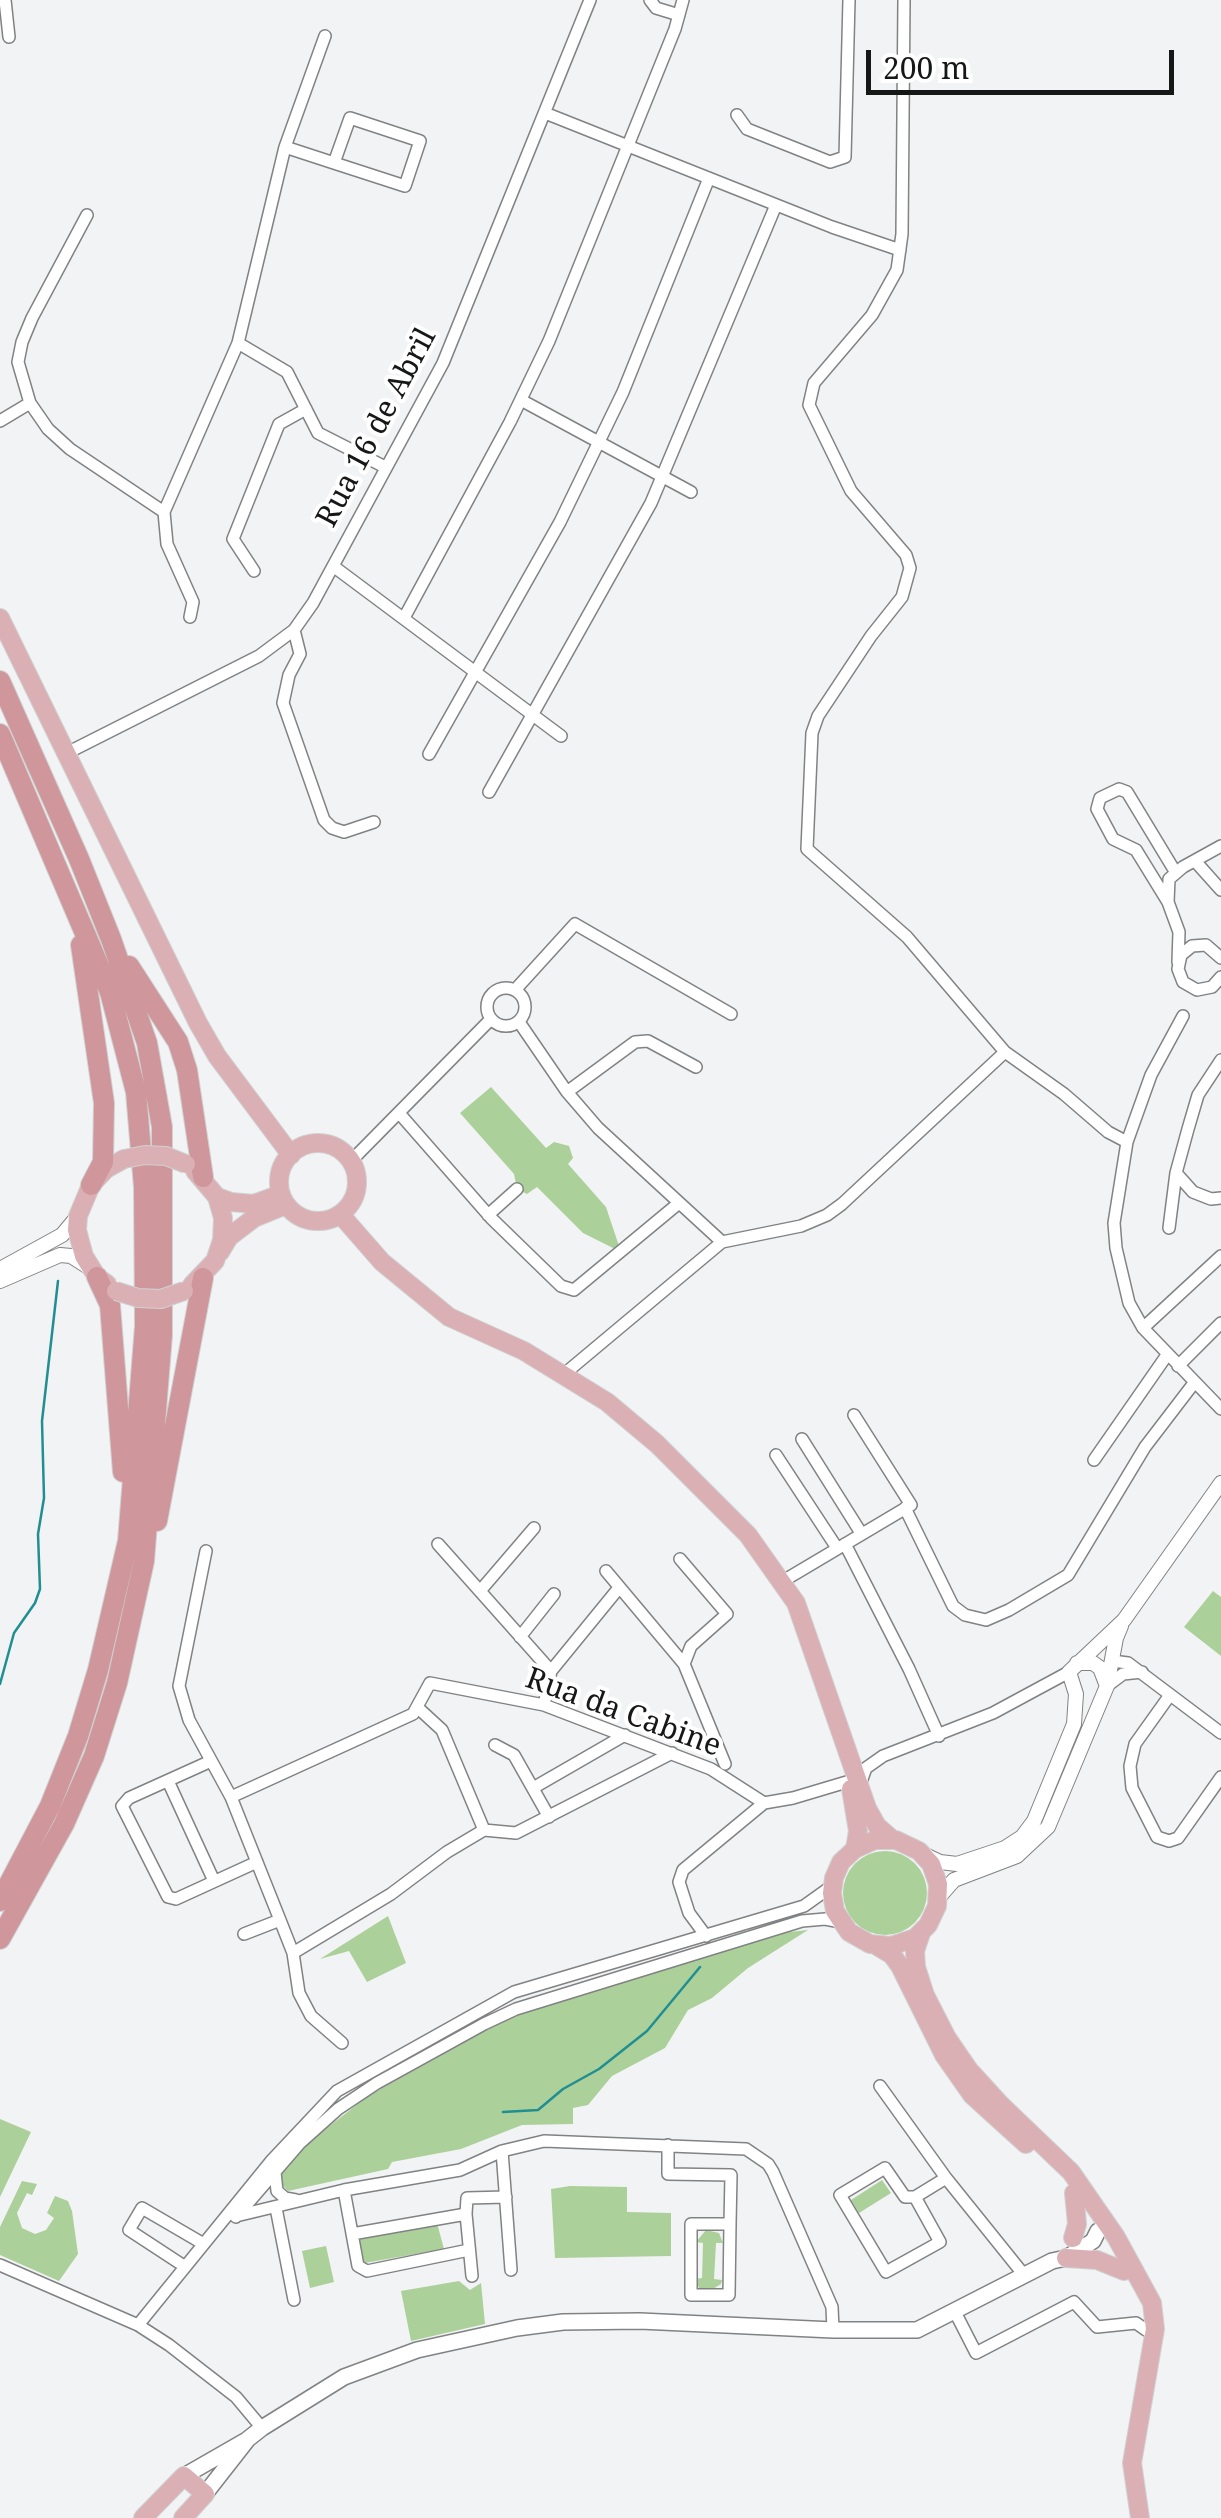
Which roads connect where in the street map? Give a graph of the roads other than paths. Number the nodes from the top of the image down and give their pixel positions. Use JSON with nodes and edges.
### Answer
{"nodes":[{"id":1,"x":5,"y":0,"type":"edge"},
{"id":2,"x":590,"y":0,"type":"edge"},
{"id":3,"x":650,"y":0,"type":"edge"},
{"id":4,"x":683,"y":0,"type":"edge"},
{"id":5,"x":849,"y":0,"type":"edge"},
{"id":6,"x":904,"y":0,"type":"edge"},
{"id":7,"x":679,"y":15,"type":"junction"},
{"id":8,"x":10,"y":36,"type":"dead end"},
{"id":9,"x":325,"y":36,"type":"dead end"},
{"id":10,"x":545,"y":113,"type":"junction"},
{"id":11,"x":737,"y":114,"type":"dead end"},
{"id":12,"x":627,"y":146,"type":"junction"},
{"id":13,"x":285,"y":147,"type":"junction"},
{"id":14,"x":334,"y":163,"type":"junction"},
{"id":15,"x":709,"y":178,"type":"junction"},
{"id":16,"x":776,"y":205,"type":"junction"},
{"id":17,"x":87,"y":215,"type":"dead end"},
{"id":18,"x":900,"y":250,"type":"junction"},
{"id":19,"x":238,"y":344,"type":"junction"},
{"id":20,"x":521,"y":400,"type":"junction"},
{"id":21,"x":30,"y":403,"type":"junction"},
{"id":22,"x":306,"y":410,"type":"junction"},
{"id":23,"x":0,"y":421,"type":"edge"},
{"id":24,"x":599,"y":441,"type":"junction"},
{"id":25,"x":385,"y":467,"type":"junction"},
{"id":26,"x":662,"y":478,"type":"junction"},
{"id":27,"x":692,"y":492,"type":"dead end"},
{"id":28,"x":164,"y":512,"type":"junction"},
{"id":29,"x":333,"y":566,"type":"junction"},
{"id":30,"x":254,"y":570,"type":"dead end"},
{"id":31,"x":190,"y":617,"type":"dead end"},
{"id":32,"x":0,"y":618,"type":"edge"},
{"id":33,"x":404,"y":618,"type":"junction"},
{"id":34,"x":294,"y":630,"type":"junction"},
{"id":35,"x":475,"y":673,"type":"junction"},
{"id":36,"x":0,"y":681,"type":"edge"},
{"id":37,"x":533,"y":714,"type":"junction"},
{"id":38,"x":0,"y":734,"type":"edge"},
{"id":39,"x":561,"y":736,"type":"dead end"},
{"id":40,"x":65,"y":754,"type":"junction"},
{"id":41,"x":429,"y":754,"type":"dead end"},
{"id":42,"x":489,"y":792,"type":"dead end"},
{"id":43,"x":374,"y":822,"type":"dead end"},
{"id":44,"x":1148,"y":831,"type":"junction"},
{"id":45,"x":1128,"y":846,"type":"junction"},
{"id":46,"x":1221,"y":846,"type":"edge"},
{"id":47,"x":1195,"y":861,"type":"junction"},
{"id":48,"x":1176,"y":873,"type":"junction"},
{"id":49,"x":1221,"y":890,"type":"edge"},
{"id":50,"x":70,"y":900,"type":"junction"},
{"id":51,"x":1168,"y":902,"type":"junction"},
{"id":52,"x":1180,"y":932,"type":"junction"},
{"id":53,"x":111,"y":939,"type":"junction"},
{"id":54,"x":1198,"y":945,"type":"junction"},
{"id":55,"x":1218,"y":952,"type":"edge"},
{"id":56,"x":1178,"y":962,"type":"junction"},
{"id":57,"x":1221,"y":977,"type":"edge"},
{"id":58,"x":515,"y":990,"type":"junction"},
{"id":59,"x":731,"y":1014,"type":"dead end"},
{"id":60,"x":1183,"y":1016,"type":"dead end"},
{"id":61,"x":491,"y":1019,"type":"junction"},
{"id":62,"x":519,"y":1022,"type":"junction"},
{"id":63,"x":1004,"y":1052,"type":"junction"},
{"id":64,"x":1221,"y":1060,"type":"edge"},
{"id":65,"x":696,"y":1067,"type":"dead end"},
{"id":66,"x":567,"y":1092,"type":"junction"},
{"id":67,"x":399,"y":1113,"type":"junction"},
{"id":68,"x":1127,"y":1142,"type":"junction"},
{"id":69,"x":290,"y":1155,"type":"junction"},
{"id":70,"x":352,"y":1162,"type":"junction"},
{"id":71,"x":195,"y":1170,"type":"junction"},
{"id":72,"x":1176,"y":1173,"type":"junction"},
{"id":73,"x":91,"y":1185,"type":"junction"},
{"id":74,"x":517,"y":1189,"type":"dead end"},
{"id":75,"x":217,"y":1197,"type":"junction"},
{"id":76,"x":1221,"y":1198,"type":"edge"},
{"id":77,"x":284,"y":1199,"type":"junction"},
{"id":78,"x":680,"y":1203,"type":"junction"},
{"id":79,"x":340,"y":1214,"type":"junction"},
{"id":80,"x":488,"y":1215,"type":"junction"},
{"id":81,"x":78,"y":1216,"type":"junction"},
{"id":82,"x":1170,"y":1228,"type":"dead end"},
{"id":83,"x":722,"y":1242,"type":"junction"},
{"id":84,"x":1221,"y":1256,"type":"edge"},
{"id":85,"x":18,"y":1266,"type":"junction"},
{"id":86,"x":0,"y":1269,"type":"edge"},
{"id":87,"x":209,"y":1269,"type":"junction"},
{"id":88,"x":94,"y":1272,"type":"junction"},
{"id":89,"x":0,"y":1281,"type":"edge"},
{"id":90,"x":1221,"y":1324,"type":"edge"},
{"id":91,"x":1143,"y":1328,"type":"junction"},
{"id":92,"x":1166,"y":1355,"type":"junction"},
{"id":93,"x":1178,"y":1366,"type":"junction"},
{"id":94,"x":564,"y":1375,"type":"junction"},
{"id":95,"x":1194,"y":1383,"type":"junction"},
{"id":96,"x":1221,"y":1409,"type":"edge"},
{"id":97,"x":854,"y":1414,"type":"dead end"},
{"id":98,"x":802,"y":1439,"type":"dead end"},
{"id":99,"x":776,"y":1455,"type":"dead end"},
{"id":100,"x":1094,"y":1460,"type":"dead end"},
{"id":101,"x":1221,"y":1483,"type":"edge"},
{"id":102,"x":905,"y":1508,"type":"junction"},
{"id":103,"x":534,"y":1528,"type":"dead end"},
{"id":104,"x":861,"y":1533,"type":"junction"},
{"id":105,"x":128,"y":1541,"type":"junction"},
{"id":106,"x":438,"y":1544,"type":"dead end"},
{"id":107,"x":841,"y":1546,"type":"junction"},
{"id":108,"x":206,"y":1552,"type":"dead end"},
{"id":109,"x":680,"y":1559,"type":"dead end"},
{"id":110,"x":144,"y":1561,"type":"junction"},
{"id":111,"x":606,"y":1571,"type":"dead end"},
{"id":112,"x":783,"y":1582,"type":"junction"},
{"id":113,"x":618,"y":1590,"type":"junction"},
{"id":114,"x":480,"y":1591,"type":"junction"},
{"id":115,"x":554,"y":1594,"type":"dead end"},
{"id":116,"x":1124,"y":1620,"type":"junction"},
{"id":117,"x":520,"y":1636,"type":"junction"},
{"id":118,"x":1120,"y":1662,"type":"junction"},
{"id":119,"x":684,"y":1664,"type":"junction"},
{"id":120,"x":1073,"y":1668,"type":"junction"},
{"id":121,"x":551,"y":1671,"type":"junction"},
{"id":122,"x":1142,"y":1672,"type":"junction"},
{"id":123,"x":1107,"y":1686,"type":"junction"},
{"id":124,"x":1170,"y":1695,"type":"junction"},
{"id":125,"x":544,"y":1705,"type":"junction"},
{"id":126,"x":417,"y":1707,"type":"junction"},
{"id":127,"x":1221,"y":1733,"type":"edge"},
{"id":128,"x":625,"y":1735,"type":"junction"},
{"id":129,"x":939,"y":1736,"type":"junction"},
{"id":130,"x":495,"y":1745,"type":"dead end"},
{"id":131,"x":672,"y":1753,"type":"junction"},
{"id":132,"x":210,"y":1761,"type":"junction"},
{"id":133,"x":726,"y":1764,"type":"dead end"},
{"id":134,"x":1221,"y":1777,"type":"edge"},
{"id":135,"x":168,"y":1781,"type":"junction"},
{"id":136,"x":855,"y":1784,"type":"junction"},
{"id":137,"x":532,"y":1788,"type":"junction"},
{"id":138,"x":231,"y":1797,"type":"junction"},
{"id":139,"x":764,"y":1803,"type":"junction"},
{"id":140,"x":549,"y":1818,"type":"junction"},
{"id":141,"x":484,"y":1830,"type":"junction"},
{"id":142,"x":892,"y":1840,"type":"junction"},
{"id":143,"x":855,"y":1849,"type":"junction"},
{"id":144,"x":921,"y":1853,"type":"junction"},
{"id":145,"x":257,"y":1862,"type":"junction"},
{"id":146,"x":214,"y":1882,"type":"junction"},
{"id":147,"x":832,"y":1886,"type":"junction"},
{"id":148,"x":939,"y":1898,"type":"junction"},
{"id":149,"x":0,"y":1901,"type":"edge"},
{"id":150,"x":689,"y":1913,"type":"junction"},
{"id":151,"x":280,"y":1920,"type":"junction"},
{"id":152,"x":841,"y":1922,"type":"junction"},
{"id":153,"x":920,"y":1933,"type":"junction"},
{"id":154,"x":244,"y":1934,"type":"dead end"},
{"id":155,"x":706,"y":1936,"type":"junction"},
{"id":156,"x":0,"y":1939,"type":"edge"},
{"id":157,"x":686,"y":1942,"type":"junction"},
{"id":158,"x":877,"y":1946,"type":"junction"},
{"id":159,"x":293,"y":1953,"type":"junction"},
{"id":160,"x":342,"y":2043,"type":"dead end"},
{"id":161,"x":880,"y":2086,"type":"dead end"},
{"id":162,"x":668,"y":2145,"type":"junction"},
{"id":163,"x":502,"y":2151,"type":"junction"},
{"id":164,"x":275,"y":2170,"type":"junction"},
{"id":165,"x":946,"y":2178,"type":"junction"},
{"id":166,"x":344,"y":2190,"type":"junction"},
{"id":167,"x":1074,"y":2192,"type":"junction"},
{"id":168,"x":506,"y":2197,"type":"junction"},
{"id":169,"x":916,"y":2197,"type":"junction"},
{"id":170,"x":300,"y":2200,"type":"junction"},
{"id":171,"x":276,"y":2208,"type":"junction"},
{"id":172,"x":466,"y":2214,"type":"junction"},
{"id":173,"x":236,"y":2216,"type":"junction"},
{"id":174,"x":730,"y":2224,"type":"junction"},
{"id":175,"x":1103,"y":2228,"type":"junction"},
{"id":176,"x":352,"y":2234,"type":"junction"},
{"id":177,"x":207,"y":2238,"type":"junction"},
{"id":178,"x":1072,"y":2238,"type":"junction"},
{"id":179,"x":469,"y":2250,"type":"junction"},
{"id":180,"x":1059,"y":2260,"type":"junction"},
{"id":181,"x":0,"y":2265,"type":"edge"},
{"id":182,"x":184,"y":2266,"type":"junction"},
{"id":183,"x":511,"y":2270,"type":"dead end"},
{"id":184,"x":1124,"y":2272,"type":"junction"},
{"id":185,"x":1024,"y":2275,"type":"junction"},
{"id":186,"x":472,"y":2276,"type":"dead end"},
{"id":187,"x":294,"y":2300,"type":"dead end"},
{"id":188,"x":955,"y":2312,"type":"junction"},
{"id":189,"x":138,"y":2325,"type":"junction"},
{"id":190,"x":833,"y":2330,"type":"junction"},
{"id":191,"x":1146,"y":2330,"type":"junction"},
{"id":192,"x":1150,"y":2359,"type":"junction"},
{"id":193,"x":262,"y":2428,"type":"junction"},
{"id":194,"x":248,"y":2439,"type":"junction"},
{"id":195,"x":184,"y":2476,"type":"junction"},
{"id":196,"x":204,"y":2494,"type":"junction"},
{"id":197,"x":143,"y":2518,"type":"edge"},
{"id":198,"x":183,"y":2518,"type":"edge"},
{"id":199,"x":1140,"y":2518,"type":"edge"}],
"edges":[{"from":1,"to":8,"type":"street"},
{"from":2,"to":10,"type":"street","name":"Rua 16 de Abril"},
{"from":3,"to":7,"type":"street"},
{"from":4,"to":7,"type":"street"},
{"from":5,"to":11,"type":"street"},
{"from":6,"to":18,"type":"street"},
{"from":7,"to":12,"type":"street"},
{"from":9,"to":13,"type":"street"},
{"from":10,"to":12,"type":"street"},
{"from":10,"to":25,"type":"street","name":"Rua 16 de Abril"},
{"from":12,"to":15,"type":"street"},
{"from":12,"to":20,"type":"street"},
{"from":13,"to":14,"type":"street"},
{"from":13,"to":19,"type":"street"},
{"from":14,"to":14,"type":"street"},
{"from":15,"to":16,"type":"street"},
{"from":15,"to":24,"type":"street"},
{"from":16,"to":18,"type":"street"},
{"from":16,"to":26,"type":"street"},
{"from":17,"to":21,"type":"street"},
{"from":18,"to":63,"type":"street"},
{"from":19,"to":22,"type":"street"},
{"from":19,"to":28,"type":"street"},
{"from":20,"to":24,"type":"street"},
{"from":20,"to":33,"type":"street"},
{"from":21,"to":23,"type":"street"},
{"from":21,"to":28,"type":"street"},
{"from":22,"to":25,"type":"street"},
{"from":22,"to":30,"type":"street"},
{"from":24,"to":26,"type":"street"},
{"from":24,"to":35,"type":"street"},
{"from":25,"to":29,"type":"street","name":"Rua 16 de Abril"},
{"from":26,"to":27,"type":"street"},
{"from":26,"to":37,"type":"street"},
{"from":28,"to":31,"type":"street"},
{"from":29,"to":33,"type":"street"},
{"from":29,"to":34,"type":"street","name":"Rua 16 de Abril"},
{"from":32,"to":40,"type":"main road"},
{"from":33,"to":35,"type":"street"},
{"from":34,"to":40,"type":"street","name":"Rua 16 de Abril"},
{"from":34,"to":43,"type":"street"},
{"from":35,"to":37,"type":"street"},
{"from":35,"to":41,"type":"street"},
{"from":36,"to":53,"type":"highway"},
{"from":37,"to":39,"type":"street"},
{"from":37,"to":42,"type":"street"},
{"from":38,"to":50,"type":"highway"},
{"from":40,"to":69,"type":"main road"},
{"from":44,"to":45,"type":"street"},
{"from":44,"to":45,"type":"street"},
{"from":44,"to":48,"type":"street"},
{"from":45,"to":51,"type":"street"},
{"from":46,"to":47,"type":"street"},
{"from":47,"to":48,"type":"street"},
{"from":47,"to":49,"type":"street"},
{"from":48,"to":51,"type":"street"},
{"from":50,"to":73,"type":"highway"},
{"from":50,"to":105,"type":"highway"},
{"from":51,"to":52,"type":"street"},
{"from":52,"to":54,"type":"street"},
{"from":52,"to":56,"type":"street"},
{"from":53,"to":71,"type":"highway"},
{"from":53,"to":110,"type":"highway"},
{"from":54,"to":55,"type":"street"},
{"from":54,"to":56,"type":"street"},
{"from":56,"to":57,"type":"street"},
{"from":58,"to":59,"type":"street"},
{"from":58,"to":61,"type":"street"},
{"from":58,"to":62,"type":"street"},
{"from":60,"to":68,"type":"street"},
{"from":61,"to":62,"type":"street"},
{"from":61,"to":67,"type":"street"},
{"from":62,"to":66,"type":"street"},
{"from":63,"to":68,"type":"street"},
{"from":63,"to":83,"type":"street"},
{"from":64,"to":72,"type":"street"},
{"from":65,"to":66,"type":"street"},
{"from":66,"to":78,"type":"street"},
{"from":67,"to":70,"type":"street"},
{"from":67,"to":80,"type":"street"},
{"from":68,"to":91,"type":"street"},
{"from":69,"to":70,"type":"main road"},
{"from":69,"to":77,"type":"main road"},
{"from":70,"to":79,"type":"main road"},
{"from":71,"to":73,"type":"main road","bridge":true},
{"from":71,"to":75,"type":"main road"},
{"from":72,"to":76,"type":"street"},
{"from":72,"to":82,"type":"street"},
{"from":73,"to":81,"type":"main road"},
{"from":74,"to":80,"type":"street"},
{"from":75,"to":77,"type":"main road"},
{"from":75,"to":87,"type":"main road"},
{"from":77,"to":79,"type":"main road"},
{"from":77,"to":87,"type":"main road"},
{"from":78,"to":80,"type":"street"},
{"from":78,"to":83,"type":"street"},
{"from":79,"to":94,"type":"main road"},
{"from":81,"to":85,"type":"street"},
{"from":81,"to":88,"type":"main road"},
{"from":83,"to":94,"type":"street"},
{"from":84,"to":91,"type":"street"},
{"from":85,"to":86,"type":"street"},
{"from":85,"to":88,"type":"street"},
{"from":85,"to":89,"type":"street"},
{"from":87,"to":88,"type":"main road","bridge":true},
{"from":87,"to":110,"type":"highway"},
{"from":88,"to":105,"type":"highway"},
{"from":90,"to":93,"type":"street"},
{"from":91,"to":92,"type":"street"},
{"from":92,"to":93,"type":"street"},
{"from":92,"to":100,"type":"street"},
{"from":93,"to":95,"type":"street"},
{"from":94,"to":112,"type":"main road"},
{"from":95,"to":96,"type":"street"},
{"from":95,"to":102,"type":"street"},
{"from":97,"to":102,"type":"street"},
{"from":98,"to":104,"type":"street"},
{"from":99,"to":107,"type":"street"},
{"from":101,"to":116,"type":"street"},
{"from":102,"to":104,"type":"street"},
{"from":103,"to":114,"type":"street"},
{"from":104,"to":107,"type":"street"},
{"from":105,"to":149,"type":"highway"},
{"from":106,"to":114,"type":"street"},
{"from":107,"to":112,"type":"street"},
{"from":107,"to":129,"type":"street"},
{"from":108,"to":132,"type":"street"},
{"from":109,"to":119,"type":"street"},
{"from":110,"to":156,"type":"highway"},
{"from":111,"to":113,"type":"street"},
{"from":112,"to":136,"type":"main road"},
{"from":113,"to":119,"type":"street"},
{"from":113,"to":121,"type":"street"},
{"from":114,"to":117,"type":"street"},
{"from":115,"to":117,"type":"street"},
{"from":116,"to":118,"type":"street"},
{"from":116,"to":120,"type":"street"},
{"from":117,"to":121,"type":"street"},
{"from":118,"to":122,"type":"street"},
{"from":118,"to":123,"type":"street"},
{"from":119,"to":133,"type":"street"},
{"from":120,"to":123,"type":"street"},
{"from":120,"to":129,"type":"street"},
{"from":120,"to":144,"type":"street"},
{"from":121,"to":125,"type":"street"},
{"from":122,"to":123,"type":"street"},
{"from":122,"to":124,"type":"street"},
{"from":123,"to":148,"type":"street"},
{"from":124,"to":127,"type":"street"},
{"from":124,"to":134,"type":"street"},
{"from":125,"to":126,"type":"street","name":"Rua da Cabine"},
{"from":125,"to":128,"type":"street","name":"Rua da Cabine"},
{"from":126,"to":138,"type":"street"},
{"from":126,"to":141,"type":"street"},
{"from":128,"to":131,"type":"street","name":"Rua da Cabine"},
{"from":128,"to":137,"type":"street"},
{"from":129,"to":136,"type":"street"},
{"from":130,"to":137,"type":"street"},
{"from":131,"to":139,"type":"street","name":"Rua da Cabine"},
{"from":131,"to":140,"type":"street"},
{"from":132,"to":135,"type":"street"},
{"from":132,"to":138,"type":"street"},
{"from":135,"to":146,"type":"street"},
{"from":135,"to":146,"type":"street"},
{"from":136,"to":139,"type":"street"},
{"from":136,"to":142,"type":"main road"},
{"from":136,"to":143,"type":"main road"},
{"from":137,"to":140,"type":"street"},
{"from":138,"to":145,"type":"street"},
{"from":139,"to":150,"type":"street"},
{"from":140,"to":141,"type":"street"},
{"from":141,"to":159,"type":"street"},
{"from":142,"to":143,"type":"main road"},
{"from":142,"to":144,"type":"main road"},
{"from":143,"to":147,"type":"main road"},
{"from":144,"to":148,"type":"main road"},
{"from":145,"to":146,"type":"street"},
{"from":145,"to":151,"type":"street"},
{"from":147,"to":152,"type":"main road"},
{"from":147,"to":155,"type":"street"},
{"from":148,"to":153,"type":"main road"},
{"from":150,"to":155,"type":"street"},
{"from":150,"to":157,"type":"street"},
{"from":151,"to":154,"type":"street"},
{"from":151,"to":159,"type":"street"},
{"from":152,"to":158,"type":"main road"},
{"from":152,"to":164,"type":"street"},
{"from":153,"to":158,"type":"main road"},
{"from":153,"to":175,"type":"main road"},
{"from":155,"to":157,"type":"street"},
{"from":157,"to":177,"type":"street"},
{"from":158,"to":167,"type":"main road"},
{"from":159,"to":160,"type":"street"},
{"from":161,"to":165,"type":"street"},
{"from":162,"to":163,"type":"street"},
{"from":162,"to":174,"type":"street"},
{"from":162,"to":190,"type":"street"},
{"from":163,"to":166,"type":"street"},
{"from":163,"to":168,"type":"street"},
{"from":164,"to":170,"type":"street"},
{"from":164,"to":173,"type":"street"},
{"from":165,"to":169,"type":"street"},
{"from":165,"to":185,"type":"street"},
{"from":166,"to":170,"type":"street"},
{"from":166,"to":176,"type":"street"},
{"from":167,"to":175,"type":"main road"},
{"from":167,"to":178,"type":"main road"},
{"from":168,"to":172,"type":"street"},
{"from":168,"to":183,"type":"street"},
{"from":169,"to":169,"type":"street"},
{"from":170,"to":171,"type":"street"},
{"from":171,"to":173,"type":"street"},
{"from":171,"to":187,"type":"street"},
{"from":172,"to":176,"type":"street"},
{"from":172,"to":179,"type":"street"},
{"from":173,"to":177,"type":"street"},
{"from":174,"to":174,"type":"street"},
{"from":175,"to":178,"type":"main road"},
{"from":175,"to":180,"type":"main road"},
{"from":175,"to":184,"type":"main road"},
{"from":175,"to":192,"type":"main road"},
{"from":176,"to":179,"type":"street"},
{"from":177,"to":182,"type":"street"},
{"from":177,"to":182,"type":"street"},
{"from":178,"to":180,"type":"main road"},
{"from":179,"to":186,"type":"street"},
{"from":180,"to":184,"type":"main road"},
{"from":180,"to":185,"type":"main road"},
{"from":181,"to":189,"type":"street"},
{"from":182,"to":189,"type":"street"},
{"from":184,"to":191,"type":"main road"},
{"from":185,"to":188,"type":"main road"},
{"from":188,"to":190,"type":"main road"},
{"from":188,"to":191,"type":"street"},
{"from":189,"to":193,"type":"street"},
{"from":190,"to":193,"type":"main road"},
{"from":191,"to":192,"type":"main road"},
{"from":192,"to":199,"type":"main road"},
{"from":193,"to":194,"type":"main road"},
{"from":194,"to":195,"type":"main road"},
{"from":194,"to":196,"type":"main road"},
{"from":195,"to":196,"type":"main road"},
{"from":195,"to":197,"type":"main road"},
{"from":196,"to":198,"type":"main road"}]}
